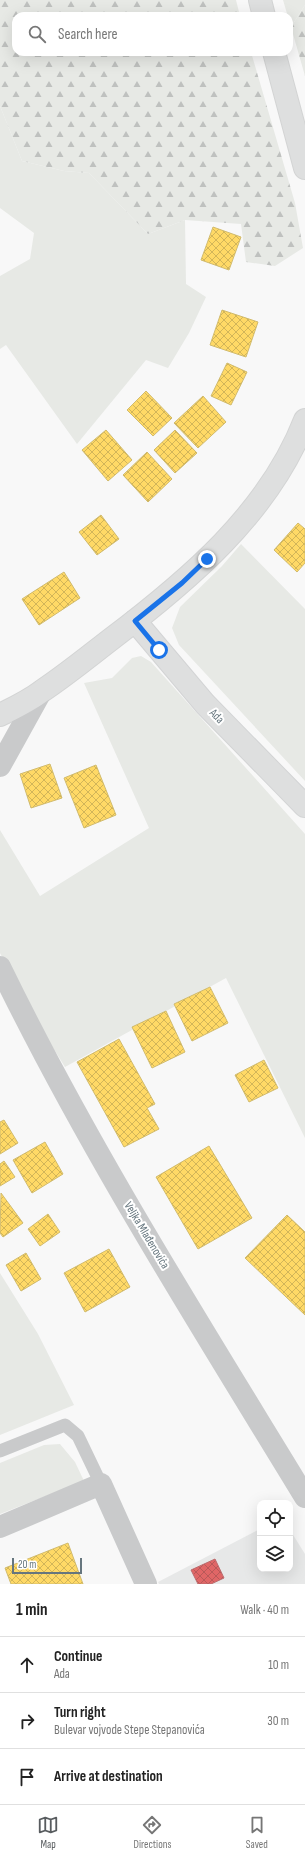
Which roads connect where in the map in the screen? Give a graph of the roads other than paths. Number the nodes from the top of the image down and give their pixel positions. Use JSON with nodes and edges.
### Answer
{"nodes":[{"id":1,"x":260,"y":0,"type":"edge"},
{"id":2,"x":263,"y":12,"type":"edge"},
{"id":3,"x":275,"y":56,"type":"edge"},
{"id":4,"x":305,"y":168,"type":"edge"},
{"id":5,"x":305,"y":420,"type":"edge"},
{"id":6,"x":135,"y":621,"type":"junction"},
{"id":7,"x":41,"y":692,"type":"junction"},
{"id":8,"x":0,"y":715,"type":"edge"},
{"id":9,"x":0,"y":766,"type":"edge"},
{"id":10,"x":305,"y":806,"type":"edge"},
{"id":11,"x":0,"y":967,"type":"edge"},
{"id":12,"x":0,"y":1451,"type":"edge"},
{"id":13,"x":102,"y":1484,"type":"junction"},
{"id":14,"x":305,"y":1497,"type":"edge"},
{"id":15,"x":0,"y":1527,"type":"edge"},
{"id":16,"x":146,"y":1584,"type":"edge"}],
"edges":[{"from":1,"to":2,"type":"main road"},
{"from":3,"to":4,"type":"main road"},
{"from":5,"to":6,"type":"main road"},
{"from":6,"to":7,"type":"main road"},
{"from":6,"to":10,"type":"main road","name":"Ada"},
{"from":7,"to":8,"type":"main road"},
{"from":7,"to":9,"type":"street"},
{"from":11,"to":14,"type":"street","name":"Veljka Mlađenovića"},
{"from":12,"to":13,"type":"lane"},
{"from":13,"to":15,"type":"street"},
{"from":13,"to":16,"type":"street"}]}
